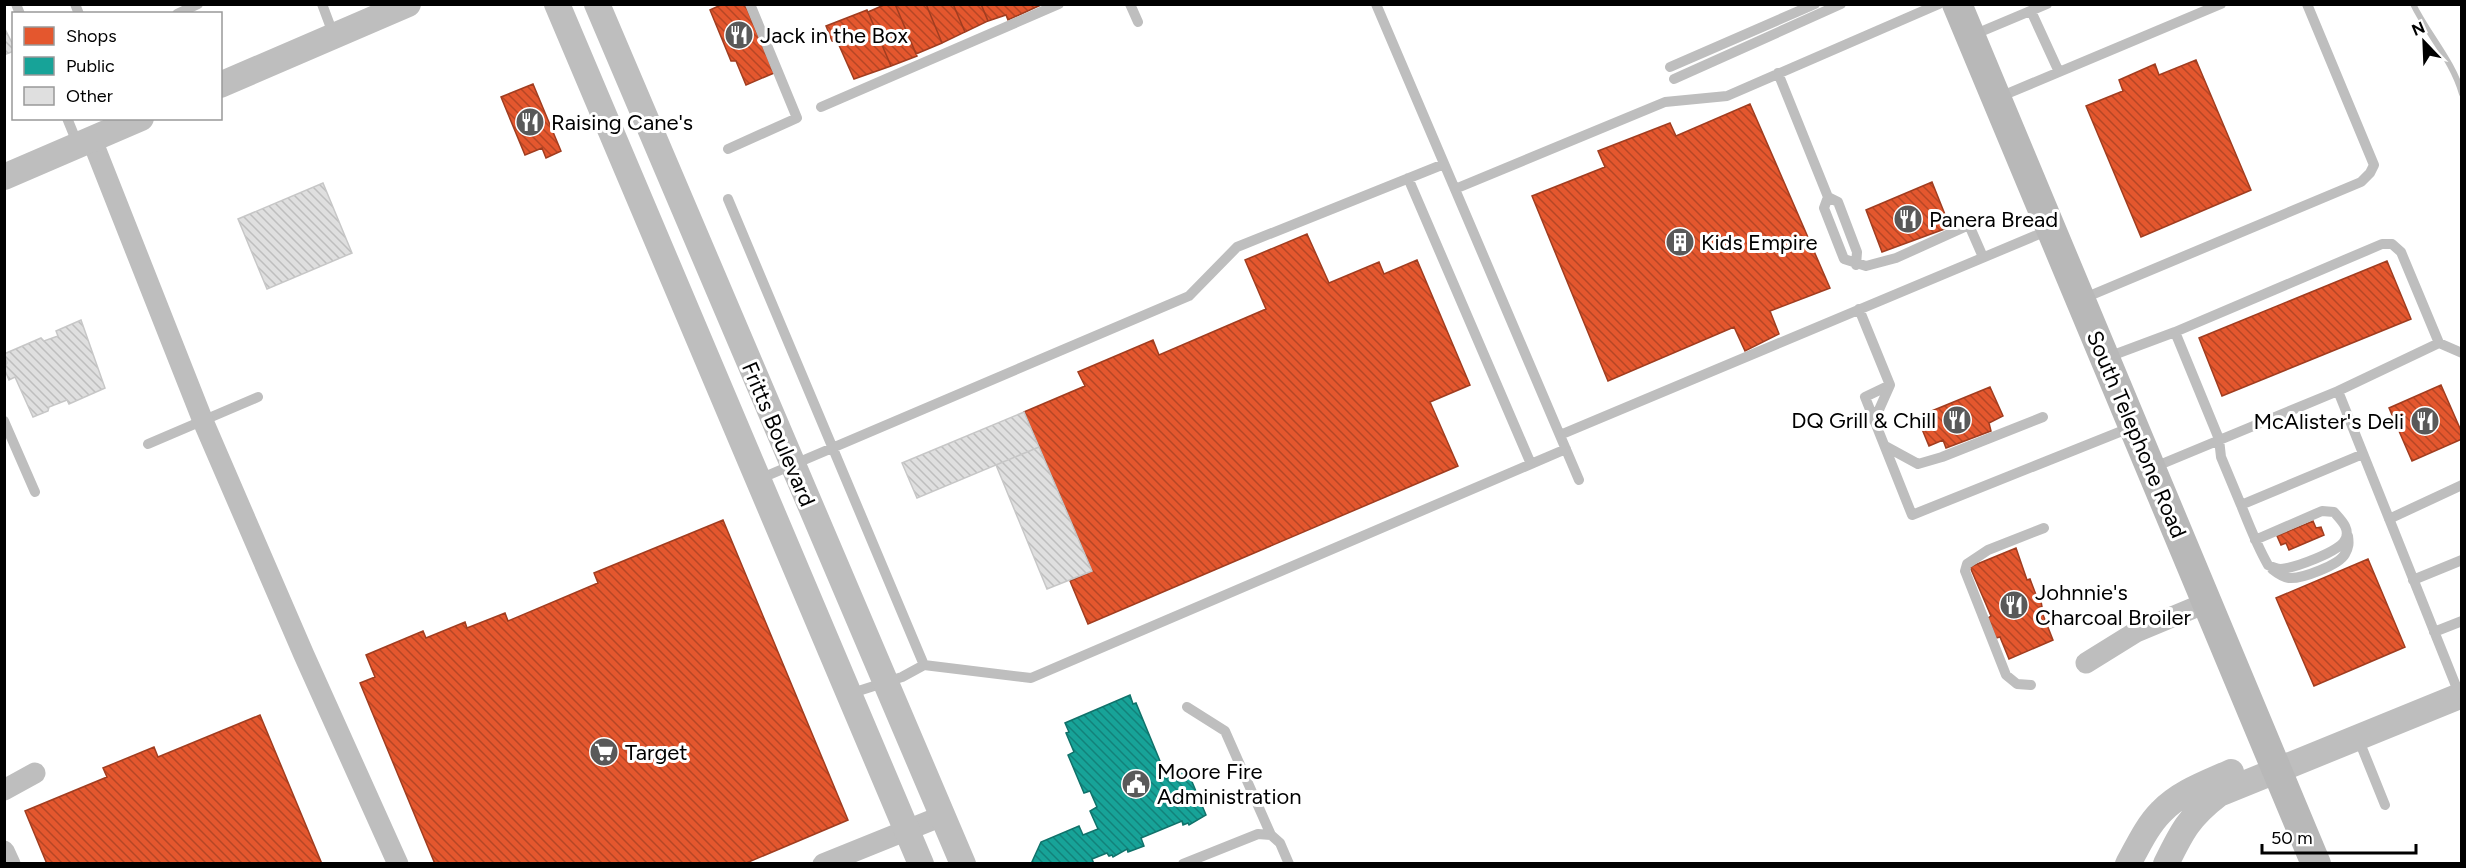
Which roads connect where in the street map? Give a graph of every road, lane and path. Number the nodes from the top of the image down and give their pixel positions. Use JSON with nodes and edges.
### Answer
{"nodes":[{"id":1,"x":198,"y":4,"type":"edge"},
{"id":2,"x":322,"y":4,"type":"edge"},
{"id":3,"x":408,"y":4,"type":"edge"},
{"id":4,"x":557,"y":4,"type":"edge"},
{"id":5,"x":597,"y":4,"type":"edge"},
{"id":6,"x":750,"y":4,"type":"edge"},
{"id":7,"x":1059,"y":4,"type":"edge"},
{"id":8,"x":1131,"y":4,"type":"edge"},
{"id":9,"x":1376,"y":4,"type":"edge"},
{"id":10,"x":1815,"y":4,"type":"edge"},
{"id":11,"x":1840,"y":4,"type":"edge"},
{"id":12,"x":1939,"y":4,"type":"edge"},
{"id":13,"x":1957,"y":4,"type":"edge"},
{"id":14,"x":2046,"y":4,"type":"edge"},
{"id":15,"x":2221,"y":4,"type":"edge"},
{"id":16,"x":2307,"y":4,"type":"edge"},
{"id":17,"x":2031,"y":11,"type":"junction"},
{"id":18,"x":181,"y":12,"type":"edge"},
{"id":19,"x":1138,"y":22,"type":"dead end"},
{"id":20,"x":334,"y":36,"type":"junction"},
{"id":21,"x":1970,"y":36,"type":"junction"},
{"id":22,"x":1670,"y":67,"type":"dead end"},
{"id":23,"x":2059,"y":72,"type":"junction"},
{"id":24,"x":1778,"y":73,"type":"junction"},
{"id":25,"x":1674,"y":79,"type":"dead end"},
{"id":26,"x":222,"y":84,"type":"edge"},
{"id":27,"x":1996,"y":98,"type":"junction"},
{"id":28,"x":821,"y":107,"type":"dead end"},
{"id":29,"x":68,"y":120,"type":"edge"},
{"id":30,"x":136,"y":120,"type":"edge"},
{"id":31,"x":85,"y":142,"type":"junction"},
{"id":32,"x":728,"y":149,"type":"dead end"},
{"id":33,"x":1444,"y":164,"type":"junction"},
{"id":34,"x":4,"y":177,"type":"edge"},
{"id":35,"x":1408,"y":178,"type":"junction"},
{"id":36,"x":1455,"y":189,"type":"junction"},
{"id":37,"x":728,"y":199,"type":"dead end"},
{"id":38,"x":2051,"y":229,"type":"junction"},
{"id":39,"x":1983,"y":257,"type":"junction"},
{"id":40,"x":2080,"y":300,"type":"junction"},
{"id":41,"x":1859,"y":309,"type":"junction"},
{"id":42,"x":2175,"y":332,"type":"junction"},
{"id":43,"x":2439,"y":343,"type":"junction"},
{"id":44,"x":2462,"y":352,"type":"edge"},
{"id":45,"x":2104,"y":358,"type":"junction"},
{"id":46,"x":1890,"y":385,"type":"junction"},
{"id":47,"x":2338,"y":391,"type":"junction"},
{"id":48,"x":258,"y":397,"type":"dead end"},
{"id":49,"x":2043,"y":417,"type":"dead end"},
{"id":50,"x":4,"y":421,"type":"edge"},
{"id":51,"x":202,"y":421,"type":"junction"},
{"id":52,"x":1875,"y":421,"type":"junction"},
{"id":53,"x":2134,"y":426,"type":"junction"},
{"id":54,"x":1560,"y":435,"type":"junction"},
{"id":55,"x":2219,"y":440,"type":"junction"},
{"id":56,"x":148,"y":444,"type":"dead end"},
{"id":57,"x":1885,"y":446,"type":"junction"},
{"id":58,"x":832,"y":448,"type":"junction"},
{"id":59,"x":1566,"y":449,"type":"junction"},
{"id":60,"x":2363,"y":454,"type":"junction"},
{"id":61,"x":1531,"y":464,"type":"junction"},
{"id":62,"x":792,"y":466,"type":"junction"},
{"id":63,"x":2151,"y":468,"type":"junction"},
{"id":64,"x":757,"y":480,"type":"junction"},
{"id":65,"x":1579,"y":480,"type":"dead end"},
{"id":66,"x":2462,"y":485,"type":"edge"},
{"id":67,"x":34,"y":492,"type":"dead end"},
{"id":68,"x":2241,"y":505,"type":"junction"},
{"id":69,"x":2389,"y":519,"type":"junction"},
{"id":70,"x":2044,"y":528,"type":"dead end"},
{"id":71,"x":2255,"y":540,"type":"junction"},
{"id":72,"x":2462,"y":560,"type":"edge"},
{"id":73,"x":2413,"y":580,"type":"junction"},
{"id":74,"x":2208,"y":602,"type":"junction"},
{"id":75,"x":2462,"y":621,"type":"edge"},
{"id":76,"x":2434,"y":632,"type":"junction"},
{"id":77,"x":2086,"y":663,"type":"dead end"},
{"id":78,"x":924,"y":665,"type":"junction"},
{"id":79,"x":884,"y":684,"type":"junction"},
{"id":80,"x":2031,"y":685,"type":"dead end"},
{"id":81,"x":848,"y":694,"type":"junction"},
{"id":82,"x":2461,"y":696,"type":"edge"},
{"id":83,"x":1187,"y":708,"type":"dead end"},
{"id":84,"x":2358,"y":738,"type":"junction"},
{"id":85,"x":2279,"y":771,"type":"junction"},
{"id":86,"x":35,"y":773,"type":"dead end"},
{"id":87,"x":4,"y":790,"type":"edge"},
{"id":88,"x":2385,"y":805,"type":"dead end"},
{"id":89,"x":942,"y":816,"type":"junction"},
{"id":90,"x":906,"y":829,"type":"junction"},
{"id":91,"x":1271,"y":835,"type":"junction"},
{"id":92,"x":4,"y":851,"type":"edge"},
{"id":93,"x":10,"y":864,"type":"edge"},
{"id":94,"x":398,"y":864,"type":"edge"},
{"id":95,"x":823,"y":864,"type":"edge"},
{"id":96,"x":921,"y":864,"type":"edge"},
{"id":97,"x":963,"y":864,"type":"edge"},
{"id":98,"x":1183,"y":864,"type":"edge"},
{"id":99,"x":1289,"y":864,"type":"edge"},
{"id":100,"x":2128,"y":864,"type":"edge"},
{"id":101,"x":2166,"y":864,"type":"edge"},
{"id":102,"x":2316,"y":864,"type":"edge"}],
"edges":[{"from":1,"to":18,"type":"lane"},
{"from":2,"to":20,"type":"lane"},
{"from":3,"to":20,"type":"street"},
{"from":4,"to":64,"type":"street","name":"Fritts Boulevard"},
{"from":5,"to":62,"type":"street","name":"Fritts Boulevard"},
{"from":6,"to":32,"type":"lane"},
{"from":7,"to":28,"type":"lane"},
{"from":8,"to":19,"type":"lane"},
{"from":9,"to":33,"type":"lane"},
{"from":10,"to":22,"type":"lane"},
{"from":11,"to":25,"type":"lane"},
{"from":12,"to":24,"type":"lane"},
{"from":13,"to":21,"type":"main road","name":"South Telephone Road"},
{"from":14,"to":17,"type":"lane"},
{"from":15,"to":23,"type":"lane"},
{"from":16,"to":40,"type":"lane"},
{"from":17,"to":21,"type":"lane"},
{"from":17,"to":23,"type":"lane"},
{"from":20,"to":26,"type":"street"},
{"from":21,"to":27,"type":"main road","name":"South Telephone Road"},
{"from":23,"to":27,"type":"lane"},
{"from":24,"to":36,"type":"lane"},
{"from":24,"to":39,"type":"lane"},
{"from":27,"to":38,"type":"main road","name":"South Telephone Road"},
{"from":29,"to":31,"type":"lane"},
{"from":30,"to":31,"type":"street"},
{"from":31,"to":34,"type":"street"},
{"from":31,"to":51,"type":"street"},
{"from":33,"to":35,"type":"lane"},
{"from":33,"to":36,"type":"lane"},
{"from":35,"to":58,"type":"lane"},
{"from":35,"to":61,"type":"lane"},
{"from":36,"to":54,"type":"lane"},
{"from":37,"to":58,"type":"lane"},
{"from":38,"to":39,"type":"lane"},
{"from":38,"to":40,"type":"main road","name":"South Telephone Road"},
{"from":39,"to":41,"type":"lane"},
{"from":40,"to":45,"type":"main road","name":"South Telephone Road"},
{"from":41,"to":46,"type":"lane"},
{"from":41,"to":54,"type":"lane"},
{"from":42,"to":43,"type":"lane"},
{"from":42,"to":45,"type":"lane"},
{"from":42,"to":55,"type":"lane"},
{"from":43,"to":44,"type":"lane"},
{"from":43,"to":47,"type":"lane"},
{"from":45,"to":53,"type":"main road","name":"South Telephone Road"},
{"from":46,"to":52,"type":"lane"},
{"from":46,"to":52,"type":"lane"},
{"from":47,"to":55,"type":"lane"},
{"from":47,"to":60,"type":"lane"},
{"from":48,"to":51,"type":"lane"},
{"from":49,"to":57,"type":"lane"},
{"from":50,"to":67,"type":"lane"},
{"from":51,"to":56,"type":"lane"},
{"from":51,"to":94,"type":"street"},
{"from":52,"to":57,"type":"lane"},
{"from":53,"to":57,"type":"lane"},
{"from":53,"to":63,"type":"main road","name":"South Telephone Road"},
{"from":54,"to":59,"type":"lane"},
{"from":55,"to":63,"type":"lane"},
{"from":55,"to":68,"type":"lane"},
{"from":58,"to":62,"type":"lane"},
{"from":58,"to":78,"type":"lane"},
{"from":59,"to":61,"type":"lane"},
{"from":59,"to":65,"type":"lane"},
{"from":60,"to":68,"type":"lane"},
{"from":60,"to":69,"type":"lane"},
{"from":61,"to":78,"type":"lane"},
{"from":62,"to":64,"type":"lane"},
{"from":62,"to":79,"type":"street","name":"Fritts Boulevard"},
{"from":63,"to":74,"type":"main road","name":"South Telephone Road"},
{"from":64,"to":81,"type":"street","name":"Fritts Boulevard"},
{"from":66,"to":69,"type":"lane"},
{"from":68,"to":71,"type":"lane"},
{"from":69,"to":73,"type":"lane"},
{"from":70,"to":80,"type":"lane"},
{"from":71,"to":71,"type":"lane"},
{"from":72,"to":73,"type":"lane"},
{"from":73,"to":76,"type":"lane"},
{"from":74,"to":77,"type":"street"},
{"from":74,"to":85,"type":"main road","name":"South Telephone Road"},
{"from":75,"to":76,"type":"lane"},
{"from":76,"to":82,"type":"lane"},
{"from":78,"to":79,"type":"lane"},
{"from":79,"to":81,"type":"lane"},
{"from":79,"to":89,"type":"street","name":"Fritts Boulevard"},
{"from":81,"to":90,"type":"street","name":"Fritts Boulevard"},
{"from":82,"to":84,"type":"street"},
{"from":83,"to":91,"type":"lane"},
{"from":84,"to":85,"type":"street"},
{"from":84,"to":88,"type":"lane"},
{"from":85,"to":100,"type":"street"},
{"from":85,"to":101,"type":"street"},
{"from":85,"to":102,"type":"main road","name":"South Telephone Road"},
{"from":86,"to":87,"type":"street"},
{"from":89,"to":90,"type":"street"},
{"from":89,"to":97,"type":"street","name":"Fritts Boulevard"},
{"from":90,"to":95,"type":"street"},
{"from":90,"to":96,"type":"street","name":"Fritts Boulevard"},
{"from":91,"to":98,"type":"lane"},
{"from":91,"to":99,"type":"lane"},
{"from":92,"to":93,"type":"street"}]}
